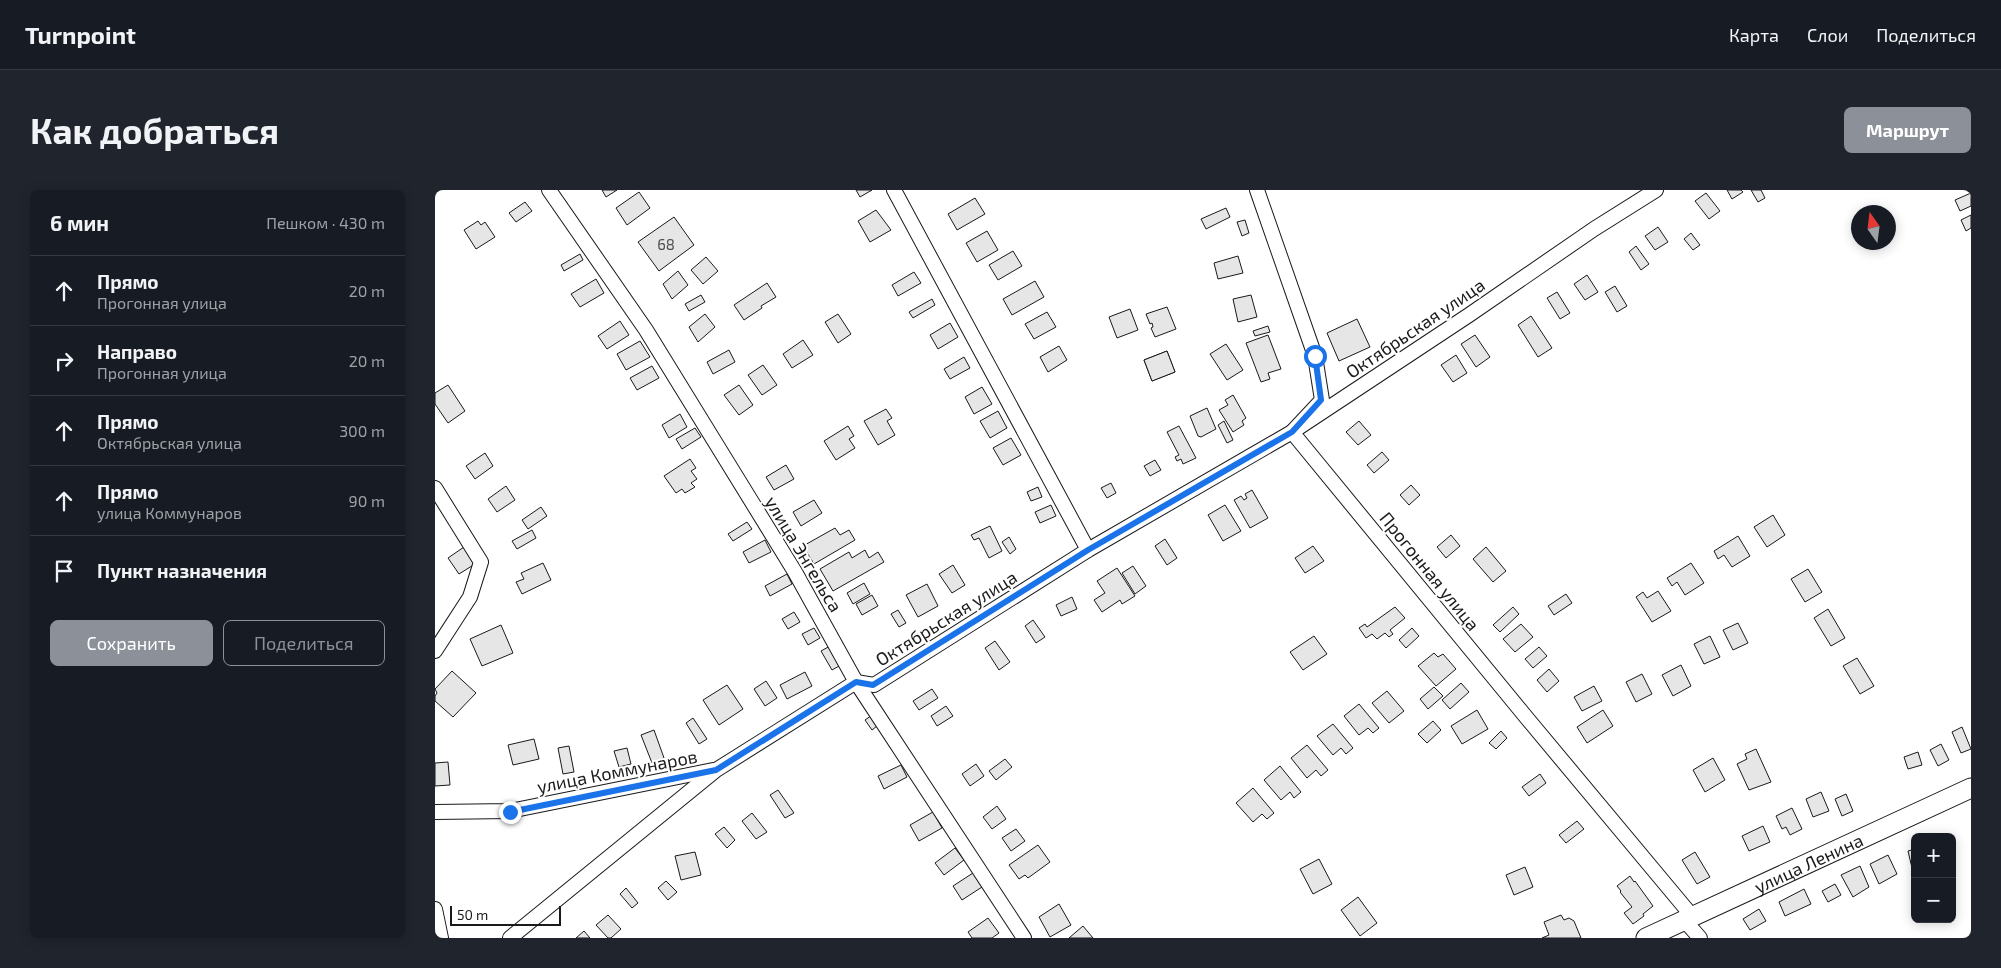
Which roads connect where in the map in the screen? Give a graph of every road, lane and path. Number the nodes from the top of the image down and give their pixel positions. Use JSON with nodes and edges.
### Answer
{"nodes":[{"id":1,"x":549,"y":190,"type":"edge"},
{"id":2,"x":894,"y":190,"type":"edge"},
{"id":3,"x":1257,"y":190,"type":"edge"},
{"id":4,"x":1655,"y":190,"type":"edge"},
{"id":5,"x":1292,"y":432,"type":"junction"},
{"id":6,"x":435,"y":488,"type":"edge"},
{"id":7,"x":1088,"y":550,"type":"junction"},
{"id":8,"x":435,"y":651,"type":"edge"},
{"id":9,"x":856,"y":682,"type":"junction"},
{"id":10,"x":716,"y":770,"type":"junction"},
{"id":11,"x":1971,"y":788,"type":"edge"},
{"id":12,"x":435,"y":812,"type":"edge"},
{"id":13,"x":435,"y":909,"type":"edge"},
{"id":14,"x":1685,"y":921,"type":"junction"},
{"id":15,"x":441,"y":938,"type":"edge"},
{"id":16,"x":510,"y":938,"type":"edge"},
{"id":17,"x":1025,"y":938,"type":"edge"},
{"id":18,"x":1646,"y":938,"type":"edge"},
{"id":19,"x":1700,"y":938,"type":"edge"}],
"edges":[{"from":1,"to":9,"type":"street","name":"улица Энгельса"},
{"from":2,"to":7,"type":"street"},
{"from":3,"to":5,"type":"street"},
{"from":4,"to":5,"type":"street","name":"Октябрьская улица"},
{"from":5,"to":7,"type":"street","name":"Октябрьская улица"},
{"from":5,"to":14,"type":"street","name":"Прогонная улица"},
{"from":6,"to":8,"type":"street"},
{"from":7,"to":9,"type":"street","name":"Октябрьская улица"},
{"from":9,"to":10,"type":"street","name":"Октябрьская улица"},
{"from":9,"to":17,"type":"street","name":"улица Энгельса"},
{"from":10,"to":12,"type":"street","name":"улица Коммунаров"},
{"from":10,"to":16,"type":"street","name":"Октябрьская улица"},
{"from":11,"to":14,"type":"street","name":"улица Ленина"},
{"from":13,"to":15,"type":"street"},
{"from":14,"to":18,"type":"street","name":"улица Ленина"},
{"from":14,"to":19,"type":"street","name":"Прогонная улица"}]}
